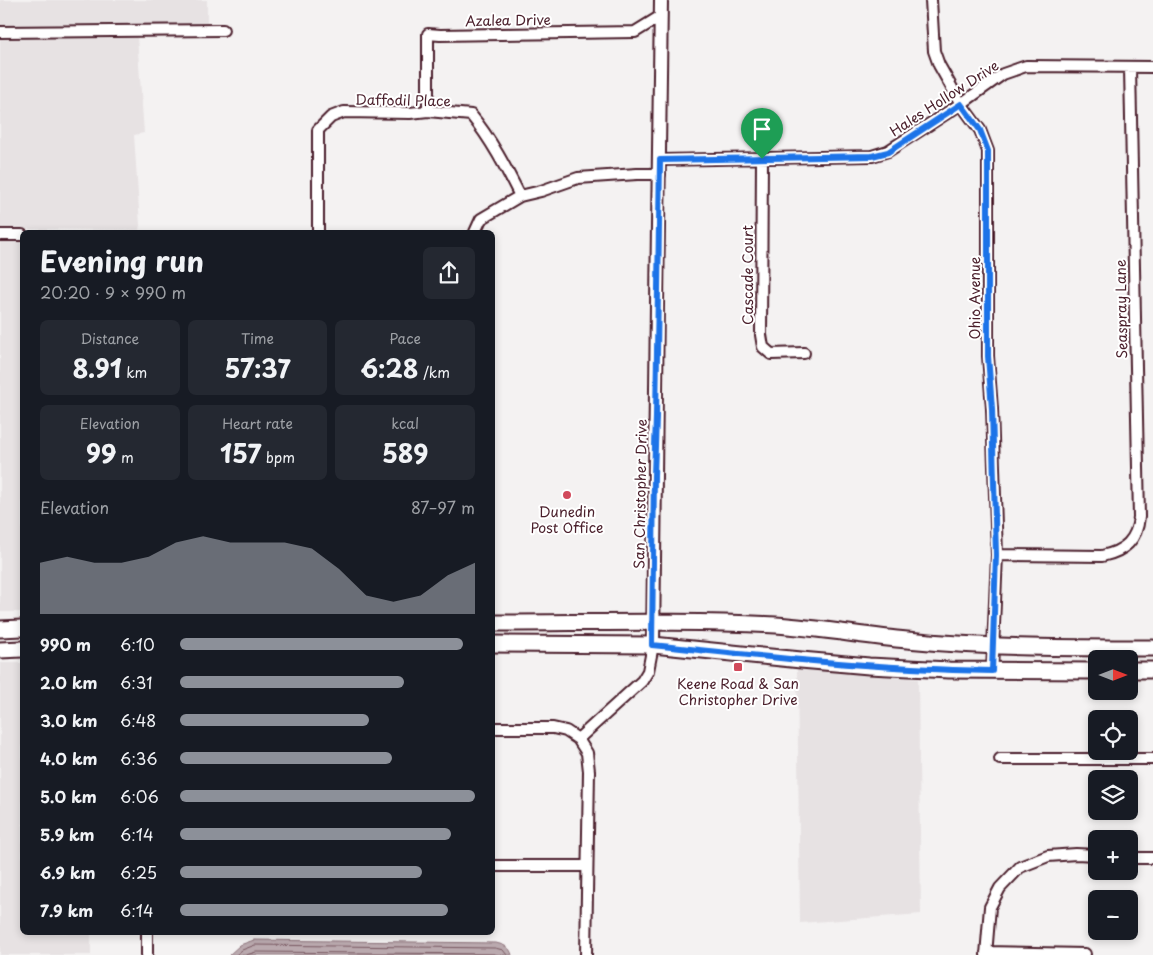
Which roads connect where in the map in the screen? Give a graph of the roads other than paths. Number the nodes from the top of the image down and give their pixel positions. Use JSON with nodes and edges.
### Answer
{"nodes":[{"id":1,"x":661,"y":0,"type":"edge"},
{"id":2,"x":931,"y":0,"type":"edge"},
{"id":3,"x":661,"y":16,"type":"junction"},
{"id":4,"x":223,"y":30,"type":"dead end"},
{"id":5,"x":0,"y":32,"type":"edge"},
{"id":6,"x":1153,"y":67,"type":"edge"},
{"id":7,"x":1130,"y":68,"type":"junction"},
{"id":8,"x":961,"y":104,"type":"junction"},
{"id":9,"x":428,"y":111,"type":"junction"},
{"id":10,"x":762,"y":159,"type":"junction"},
{"id":11,"x":660,"y":160,"type":"junction"},
{"id":12,"x":660,"y":174,"type":"junction"},
{"id":13,"x":520,"y":196,"type":"junction"},
{"id":14,"x":318,"y":230,"type":"edge"},
{"id":15,"x":475,"y":230,"type":"edge"},
{"id":16,"x":0,"y":235,"type":"edge"},
{"id":17,"x":20,"y":235,"type":"edge"},
{"id":18,"x":804,"y":353,"type":"dead end"},
{"id":19,"x":996,"y":555,"type":"junction"},
{"id":20,"x":495,"y":623,"type":"edge"},
{"id":21,"x":653,"y":623,"type":"junction"},
{"id":22,"x":20,"y":628,"type":"edge"},
{"id":23,"x":0,"y":629,"type":"edge"},
{"id":24,"x":495,"y":644,"type":"edge"},
{"id":25,"x":652,"y":645,"type":"junction"},
{"id":26,"x":993,"y":646,"type":"junction"},
{"id":27,"x":1153,"y":648,"type":"edge"},
{"id":28,"x":20,"y":649,"type":"edge"},
{"id":29,"x":0,"y":650,"type":"edge"},
{"id":30,"x":1138,"y":670,"type":"edge"},
{"id":31,"x":1153,"y":670,"type":"edge"},
{"id":32,"x":992,"y":671,"type":"junction"},
{"id":33,"x":1088,"y":671,"type":"edge"},
{"id":34,"x":495,"y":728,"type":"edge"},
{"id":35,"x":578,"y":739,"type":"junction"},
{"id":36,"x":1000,"y":759,"type":"dead end"},
{"id":37,"x":1153,"y":759,"type":"edge"},
{"id":38,"x":1088,"y":855,"type":"edge"},
{"id":39,"x":1138,"y":858,"type":"edge"},
{"id":40,"x":1153,"y":858,"type":"edge"},
{"id":41,"x":495,"y":866,"type":"edge"},
{"id":42,"x":587,"y":866,"type":"junction"},
{"id":43,"x":147,"y":935,"type":"edge"},
{"id":44,"x":986,"y":954,"type":"edge"},
{"id":45,"x":1085,"y":954,"type":"edge"},
{"id":46,"x":146,"y":955,"type":"edge"},
{"id":47,"x":586,"y":955,"type":"edge"}],
"edges":[{"from":1,"to":3,"type":"street","name":"San Christopher Drive"},
{"from":2,"to":8,"type":"street","name":"Ohio Avenue"},
{"from":3,"to":9,"type":"street","name":"Azalea Drive"},
{"from":3,"to":11,"type":"street","name":"San Christopher Drive"},
{"from":4,"to":5,"type":"street"},
{"from":6,"to":7,"type":"street","name":"Hales Hollow Drive"},
{"from":7,"to":8,"type":"street","name":"Hales Hollow Drive"},
{"from":7,"to":19,"type":"street","name":"Seaspray Lane"},
{"from":8,"to":10,"type":"street","name":"Hales Hollow Drive"},
{"from":8,"to":19,"type":"street","name":"Ohio Avenue"},
{"from":9,"to":13,"type":"street","name":"Daffodil Place"},
{"from":9,"to":14,"type":"street","name":"Daffodil Place"},
{"from":10,"to":11,"type":"street","name":"Hales Hollow Drive"},
{"from":10,"to":18,"type":"street","name":"Cascade Court"},
{"from":11,"to":12,"type":"street","name":"San Christopher Drive"},
{"from":12,"to":13,"type":"street"},
{"from":12,"to":21,"type":"street","name":"San Christopher Drive"},
{"from":13,"to":15,"type":"street"},
{"from":16,"to":17,"type":"street"},
{"from":19,"to":26,"type":"street","name":"Ohio Avenue"},
{"from":20,"to":21,"type":"main road"},
{"from":21,"to":25,"type":"street","name":"San Christopher Drive"},
{"from":21,"to":26,"type":"main road"},
{"from":22,"to":23,"type":"main road"},
{"from":24,"to":25,"type":"main road"},
{"from":25,"to":32,"type":"main road"},
{"from":25,"to":35,"type":"street","name":"San Christopher Drive"},
{"from":26,"to":27,"type":"main road"},
{"from":26,"to":32,"type":"street","name":"Ohio Avenue"},
{"from":28,"to":29,"type":"main road"},
{"from":30,"to":31,"type":"main road"},
{"from":32,"to":33,"type":"main road"},
{"from":34,"to":35,"type":"street"},
{"from":35,"to":42,"type":"street"},
{"from":36,"to":37,"type":"street"},
{"from":38,"to":44,"type":"street"},
{"from":39,"to":40,"type":"street"},
{"from":41,"to":42,"type":"street"},
{"from":42,"to":47,"type":"street"},
{"from":43,"to":46,"type":"street"},
{"from":44,"to":45,"type":"street"}]}
